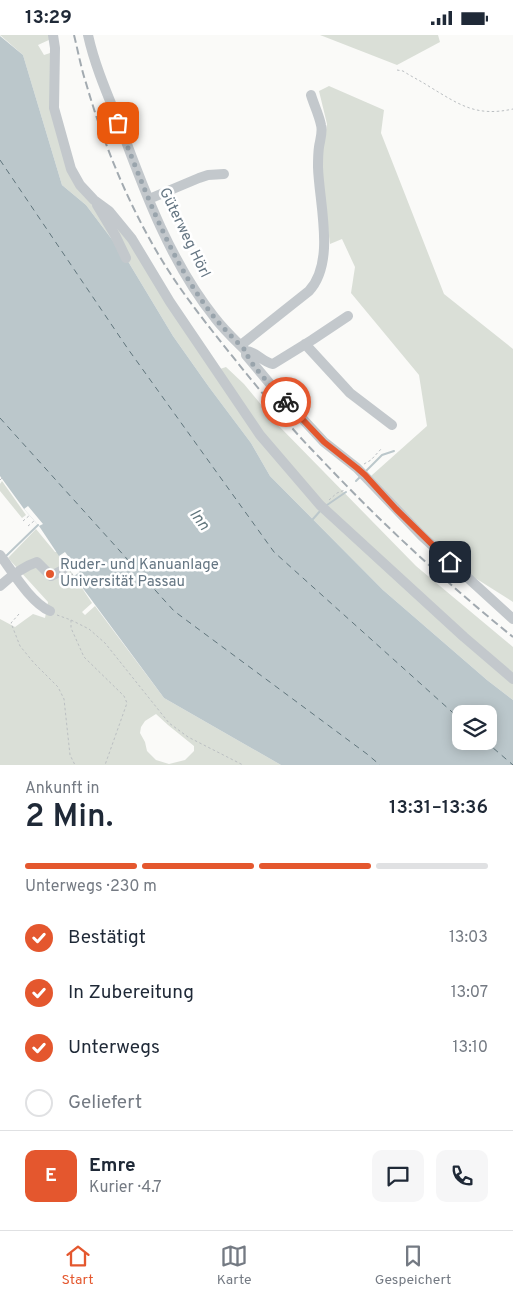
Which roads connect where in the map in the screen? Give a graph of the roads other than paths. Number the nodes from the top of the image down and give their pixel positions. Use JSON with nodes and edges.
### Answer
{"nodes":[{"id":1,"x":53,"y":35,"type":"edge"},
{"id":2,"x":88,"y":35,"type":"edge"},
{"id":3,"x":311,"y":95,"type":"dead end"},
{"id":4,"x":224,"y":174,"type":"dead end"},
{"id":5,"x":149,"y":199,"type":"junction"},
{"id":6,"x":94,"y":200,"type":"junction"},
{"id":7,"x":126,"y":258,"type":"dead end"},
{"id":8,"x":348,"y":316,"type":"dead end"},
{"id":9,"x":305,"y":344,"type":"junction"},
{"id":10,"x":243,"y":348,"type":"junction"},
{"id":11,"x":392,"y":425,"type":"dead end"},
{"id":12,"x":0,"y":555,"type":"edge"},
{"id":13,"x":14,"y":574,"type":"junction"},
{"id":14,"x":68,"y":574,"type":"dead end"},
{"id":15,"x":0,"y":586,"type":"edge"},
{"id":16,"x":50,"y":611,"type":"road end"},
{"id":17,"x":513,"y":619,"type":"edge"},
{"id":18,"x":513,"y":679,"type":"edge"}],
"edges":[{"from":1,"to":6,"type":"street"},
{"from":2,"to":5,"type":"street","name":"Güterweg Hörl"},
{"from":3,"to":10,"type":"street"},
{"from":4,"to":5,"type":"street"},
{"from":5,"to":10,"type":"street","name":"Güterweg Hörl"},
{"from":6,"to":7,"type":"street"},
{"from":6,"to":18,"type":"street"},
{"from":8,"to":9,"type":"street"},
{"from":9,"to":10,"type":"street"},
{"from":9,"to":11,"type":"street"},
{"from":10,"to":17,"type":"street","name":"Güterweg Hörl"},
{"from":12,"to":13,"type":"street"},
{"from":13,"to":14,"type":"street"},
{"from":13,"to":15,"type":"street"},
{"from":13,"to":16,"type":"street"}]}
